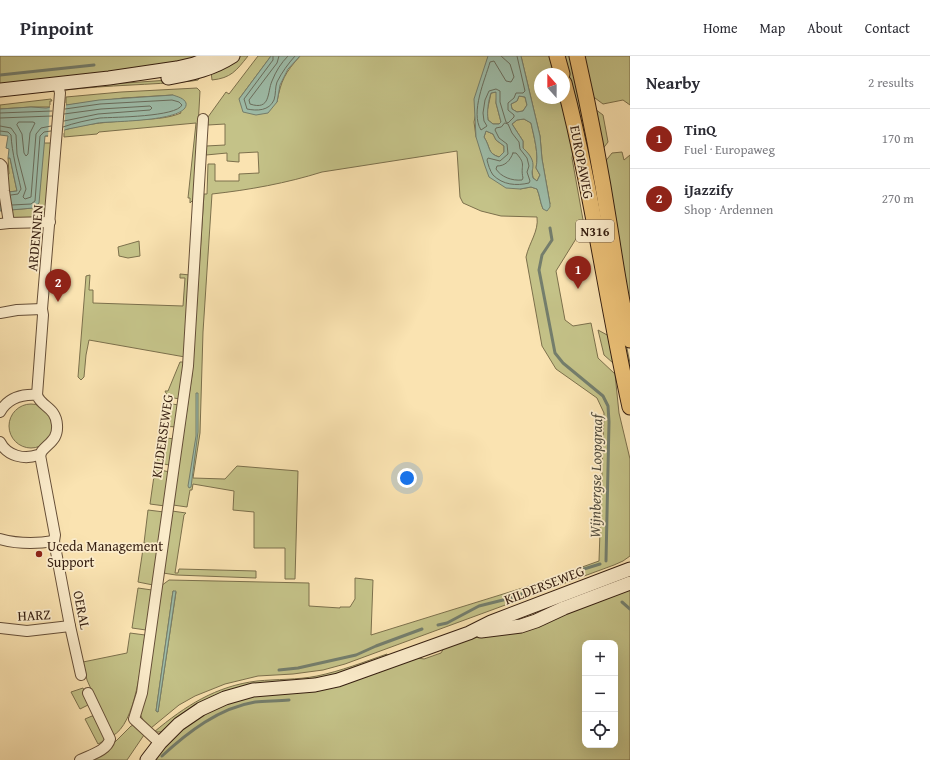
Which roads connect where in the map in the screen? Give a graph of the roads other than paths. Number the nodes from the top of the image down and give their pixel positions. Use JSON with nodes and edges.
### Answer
{"nodes":[{"id":1,"x":215,"y":56,"type":"edge"},
{"id":2,"x":233,"y":56,"type":"edge"},
{"id":3,"x":557,"y":56,"type":"edge"},
{"id":4,"x":577,"y":56,"type":"edge"},
{"id":5,"x":560,"y":68,"type":"edge"},
{"id":6,"x":109,"y":78,"type":"junction"},
{"id":7,"x":58,"y":84,"type":"junction"},
{"id":8,"x":0,"y":90,"type":"edge"},
{"id":9,"x":570,"y":104,"type":"edge"},
{"id":10,"x":203,"y":119,"type":"dead end"},
{"id":11,"x":0,"y":164,"type":"edge"},
{"id":12,"x":50,"y":222,"type":"junction"},
{"id":13,"x":4,"y":223,"type":"edge"},
{"id":14,"x":42,"y":309,"type":"junction"},
{"id":15,"x":0,"y":313,"type":"edge"},
{"id":16,"x":630,"y":340,"type":"edge"},
{"id":17,"x":37,"y":395,"type":"junction"},
{"id":18,"x":630,"y":406,"type":"edge"},
{"id":19,"x":0,"y":412,"type":"edge"},
{"id":20,"x":0,"y":442,"type":"edge"},
{"id":21,"x":40,"y":455,"type":"junction"},
{"id":22,"x":0,"y":539,"type":"edge"},
{"id":23,"x":54,"y":541,"type":"junction"},
{"id":24,"x":630,"y":569,"type":"edge"},
{"id":25,"x":630,"y":583,"type":"edge"},
{"id":26,"x":70,"y":626,"type":"junction"},
{"id":27,"x":0,"y":628,"type":"edge"},
{"id":28,"x":469,"y":633,"type":"junction"},
{"id":29,"x":81,"y":675,"type":"dead end"},
{"id":30,"x":88,"y":693,"type":"dead end"},
{"id":31,"x":160,"y":743,"type":"junction"},
{"id":32,"x":80,"y":760,"type":"edge"},
{"id":33,"x":147,"y":760,"type":"edge"}],
"edges":[{"from":1,"to":6,"type":"street"},
{"from":2,"to":6,"type":"street"},
{"from":3,"to":5,"type":"main road"},
{"from":4,"to":16,"type":"main road","name":"EUROPAWEG","number":"N316"},
{"from":6,"to":7,"type":"street"},
{"from":7,"to":8,"type":"street"},
{"from":7,"to":12,"type":"street","name":"ARDENNEN"},
{"from":9,"to":18,"type":"main road","name":"EUROPAWEG","number":"N316"},
{"from":10,"to":31,"type":"street","name":"KILDERSEWEG"},
{"from":11,"to":13,"type":"street"},
{"from":12,"to":13,"type":"street"},
{"from":12,"to":14,"type":"street","name":"ARDENNEN"},
{"from":14,"to":15,"type":"street"},
{"from":14,"to":17,"type":"street","name":"ARDENNEN"},
{"from":17,"to":19,"type":"street"},
{"from":17,"to":21,"type":"street"},
{"from":20,"to":21,"type":"street"},
{"from":21,"to":23,"type":"street","name":"OERAL"},
{"from":22,"to":23,"type":"street"},
{"from":23,"to":26,"type":"street","name":"OERAL"},
{"from":24,"to":28,"type":"street","name":"KILDERSEWEG"},
{"from":25,"to":28,"type":"street","name":"KILDERSEWEG"},
{"from":26,"to":27,"type":"street","name":"HARZ"},
{"from":26,"to":29,"type":"street","name":"OERAL"},
{"from":28,"to":31,"type":"street","name":"KILDERSEWEG"},
{"from":30,"to":32,"type":"street"},
{"from":31,"to":33,"type":"street","name":"KILDERSEWEG"}]}
